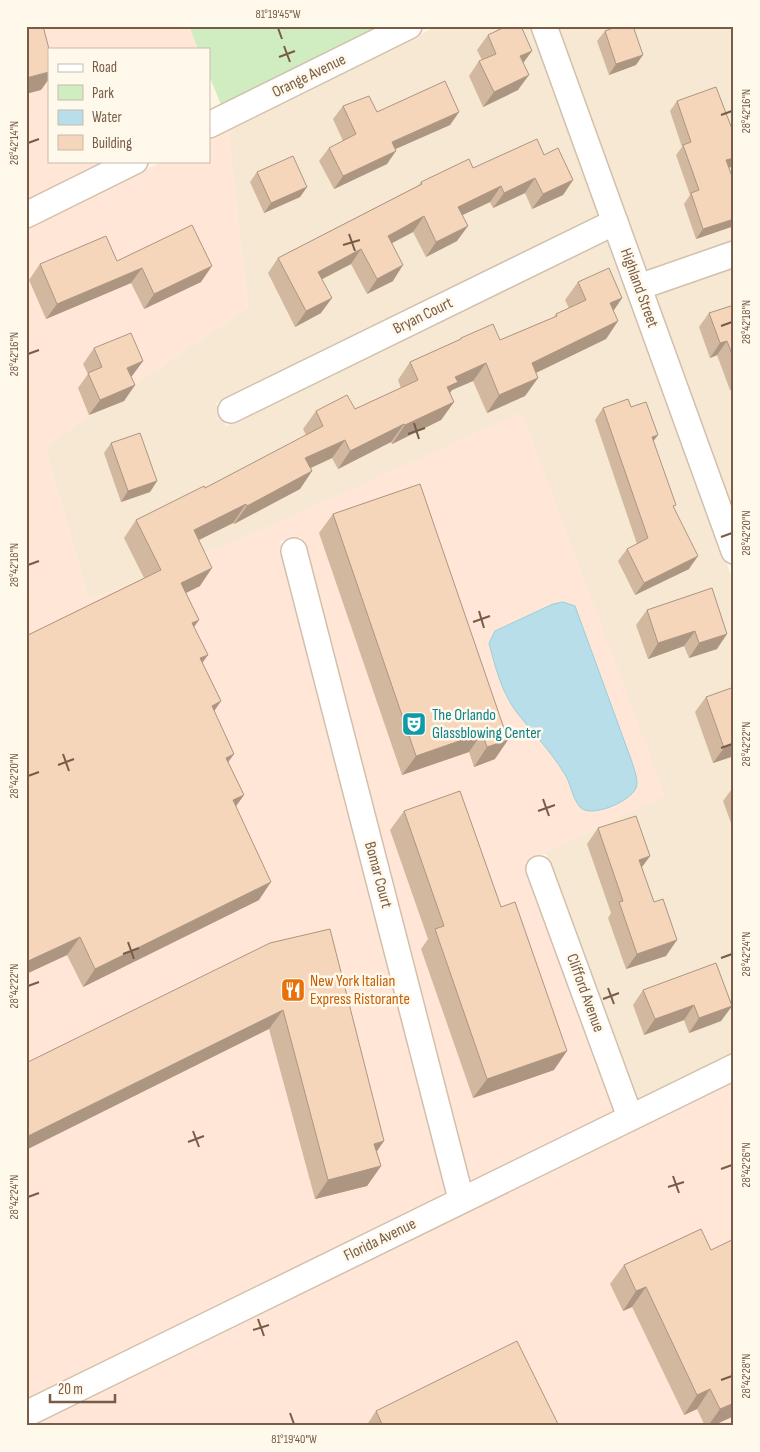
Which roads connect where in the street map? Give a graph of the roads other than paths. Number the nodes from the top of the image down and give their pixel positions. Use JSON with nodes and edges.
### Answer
{"nodes":[{"id":1,"x":409,"y":26,"type":"edge"},
{"id":2,"x":544,"y":26,"type":"edge"},
{"id":3,"x":210,"y":125,"type":"edge"},
{"id":4,"x":133,"y":162,"type":"edge"},
{"id":5,"x":26,"y":215,"type":"edge"},
{"id":6,"x":615,"y":222,"type":"junction"},
{"id":7,"x":734,"y":254,"type":"edge"},
{"id":8,"x":639,"y":288,"type":"junction"},
{"id":9,"x":231,"y":410,"type":"dead end"},
{"id":10,"x":294,"y":551,"type":"dead end"},
{"id":11,"x":734,"y":551,"type":"edge"},
{"id":12,"x":540,"y":869,"type":"dead end"},
{"id":13,"x":734,"y":1067,"type":"edge"},
{"id":14,"x":630,"y":1117,"type":"junction"},
{"id":15,"x":462,"y":1199,"type":"junction"},
{"id":16,"x":26,"y":1414,"type":"edge"}],
"edges":[{"from":1,"to":3,"type":"street","name":"Orange Avenue"},
{"from":2,"to":6,"type":"street","name":"Highland Street"},
{"from":4,"to":5,"type":"street"},
{"from":6,"to":8,"type":"street","name":"Highland Street"},
{"from":6,"to":9,"type":"street","name":"Bryan Court"},
{"from":7,"to":8,"type":"street"},
{"from":8,"to":11,"type":"street","name":"Highland Street"},
{"from":10,"to":15,"type":"street","name":"Bomar Court"},
{"from":12,"to":14,"type":"street","name":"Clifford Avenue"},
{"from":13,"to":14,"type":"street","name":"Florida Avenue"},
{"from":14,"to":15,"type":"street","name":"Florida Avenue"},
{"from":15,"to":16,"type":"street","name":"Florida Avenue"}]}
